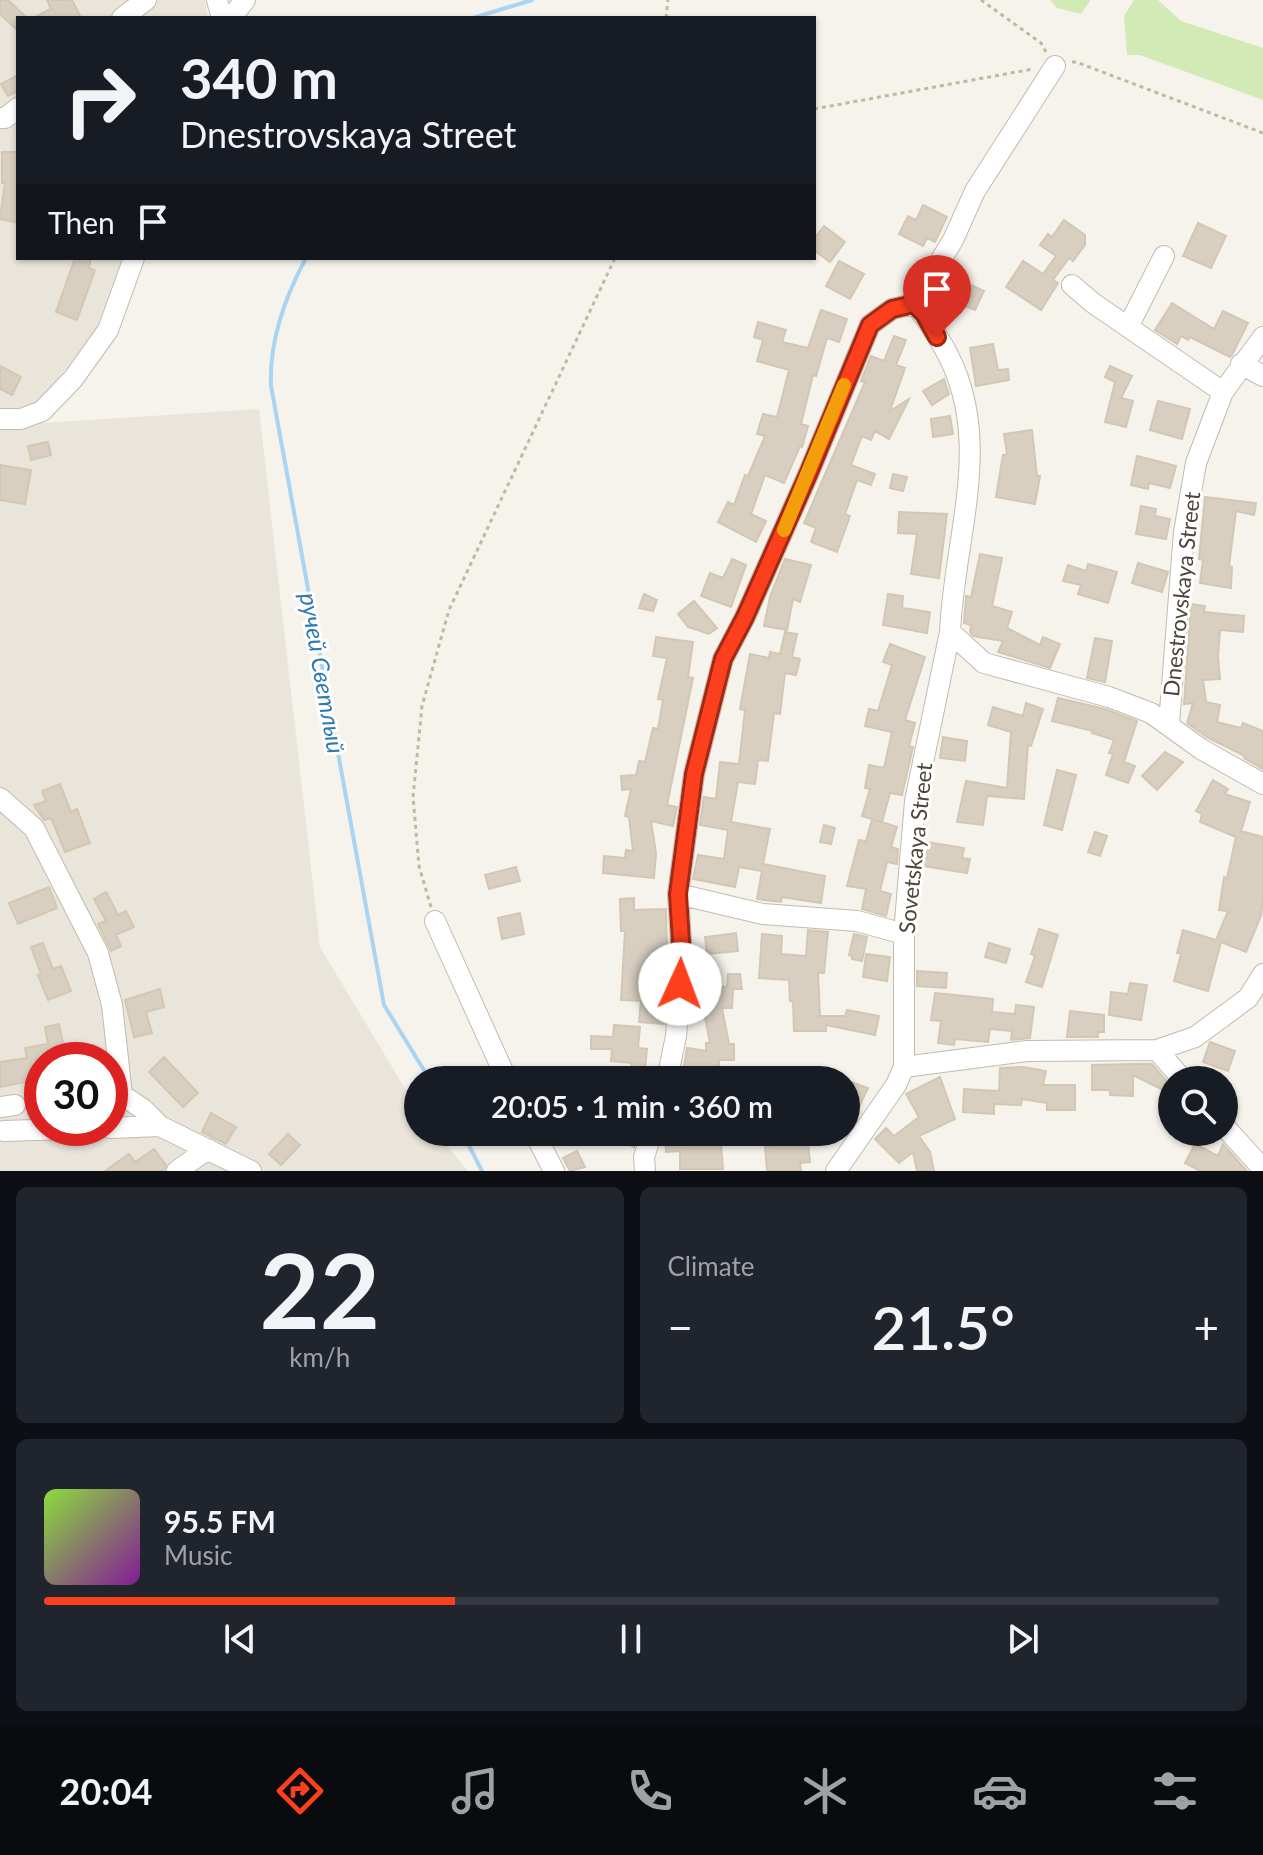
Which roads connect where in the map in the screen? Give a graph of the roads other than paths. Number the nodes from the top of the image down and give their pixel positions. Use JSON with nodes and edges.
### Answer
{"nodes":[{"id":1,"x":146,"y":0,"type":"edge"},
{"id":2,"x":245,"y":0,"type":"edge"},
{"id":3,"x":125,"y":16,"type":"edge"},
{"id":4,"x":233,"y":16,"type":"edge"},
{"id":5,"x":1055,"y":66,"type":"road end"},
{"id":6,"x":1164,"y":256,"type":"dead end"},
{"id":7,"x":133,"y":260,"type":"edge"},
{"id":8,"x":1072,"y":285,"type":"dead end"},
{"id":9,"x":914,"y":304,"type":"junction"},
{"id":10,"x":1128,"y":327,"type":"junction"},
{"id":11,"x":1263,"y":337,"type":"edge"},
{"id":12,"x":1241,"y":364,"type":"junction"},
{"id":13,"x":1263,"y":376,"type":"edge"},
{"id":14,"x":1223,"y":392,"type":"junction"},
{"id":15,"x":0,"y":419,"type":"edge"},
{"id":16,"x":950,"y":632,"type":"junction"},
{"id":17,"x":984,"y":663,"type":"junction"},
{"id":18,"x":940,"y":681,"type":"junction"},
{"id":19,"x":1169,"y":724,"type":"junction"},
{"id":20,"x":1263,"y":784,"type":"edge"},
{"id":21,"x":0,"y":798,"type":"edge"},
{"id":22,"x":678,"y":894,"type":"junction"},
{"id":23,"x":435,"y":921,"type":"road end"},
{"id":24,"x":904,"y":934,"type":"junction"},
{"id":25,"x":1263,"y":974,"type":"edge"},
{"id":26,"x":114,"y":1042,"type":"edge"},
{"id":27,"x":1157,"y":1050,"type":"junction"},
{"id":28,"x":501,"y":1066,"type":"edge"},
{"id":29,"x":670,"y":1066,"type":"edge"},
{"id":30,"x":1171,"y":1066,"type":"edge"},
{"id":31,"x":904,"y":1067,"type":"junction"},
{"id":32,"x":128,"y":1105,"type":"edge"},
{"id":33,"x":160,"y":1126,"type":"junction"},
{"id":34,"x":128,"y":1127,"type":"edge"},
{"id":35,"x":24,"y":1130,"type":"edge"},
{"id":36,"x":4,"y":1131,"type":"dead end"},
{"id":37,"x":1238,"y":1141,"type":"edge"},
{"id":38,"x":541,"y":1146,"type":"edge"},
{"id":39,"x":648,"y":1146,"type":"edge"},
{"id":40,"x":208,"y":1149,"type":"junction"},
{"id":41,"x":1263,"y":1169,"type":"edge"},
{"id":42,"x":177,"y":1171,"type":"edge"},
{"id":43,"x":251,"y":1171,"type":"edge"},
{"id":44,"x":554,"y":1171,"type":"edge"},
{"id":45,"x":645,"y":1171,"type":"edge"},
{"id":46,"x":836,"y":1171,"type":"edge"}],
"edges":[{"from":1,"to":3,"type":"street"},
{"from":2,"to":4,"type":"street"},
{"from":5,"to":9,"type":"street"},
{"from":6,"to":10,"type":"street"},
{"from":7,"to":15,"type":"street"},
{"from":8,"to":10,"type":"street"},
{"from":9,"to":16,"type":"street"},
{"from":9,"to":22,"type":"street"},
{"from":10,"to":14,"type":"street"},
{"from":11,"to":12,"type":"street","name":"Dnestrovskaya Street"},
{"from":12,"to":13,"type":"street"},
{"from":12,"to":14,"type":"street","name":"Dnestrovskaya Street"},
{"from":14,"to":19,"type":"street","name":"Dnestrovskaya Street"},
{"from":16,"to":17,"type":"street"},
{"from":16,"to":18,"type":"street","name":"Sovetskaya Street"},
{"from":17,"to":18,"type":"street"},
{"from":17,"to":19,"type":"street"},
{"from":18,"to":24,"type":"street","name":"Sovetskaya Street"},
{"from":19,"to":20,"type":"street"},
{"from":21,"to":26,"type":"street"},
{"from":22,"to":24,"type":"street"},
{"from":22,"to":29,"type":"street"},
{"from":23,"to":28,"type":"street"},
{"from":24,"to":31,"type":"street","name":"Sovetskaya Street"},
{"from":25,"to":27,"type":"street"},
{"from":27,"to":30,"type":"street"},
{"from":27,"to":31,"type":"street"},
{"from":31,"to":46,"type":"street","name":"Sovetskaya Street"},
{"from":32,"to":33,"type":"street"},
{"from":33,"to":34,"type":"street"},
{"from":33,"to":40,"type":"street"},
{"from":35,"to":36,"type":"street"},
{"from":37,"to":41,"type":"street"},
{"from":38,"to":44,"type":"street"},
{"from":39,"to":45,"type":"street"},
{"from":40,"to":42,"type":"street"},
{"from":40,"to":43,"type":"street"}]}
